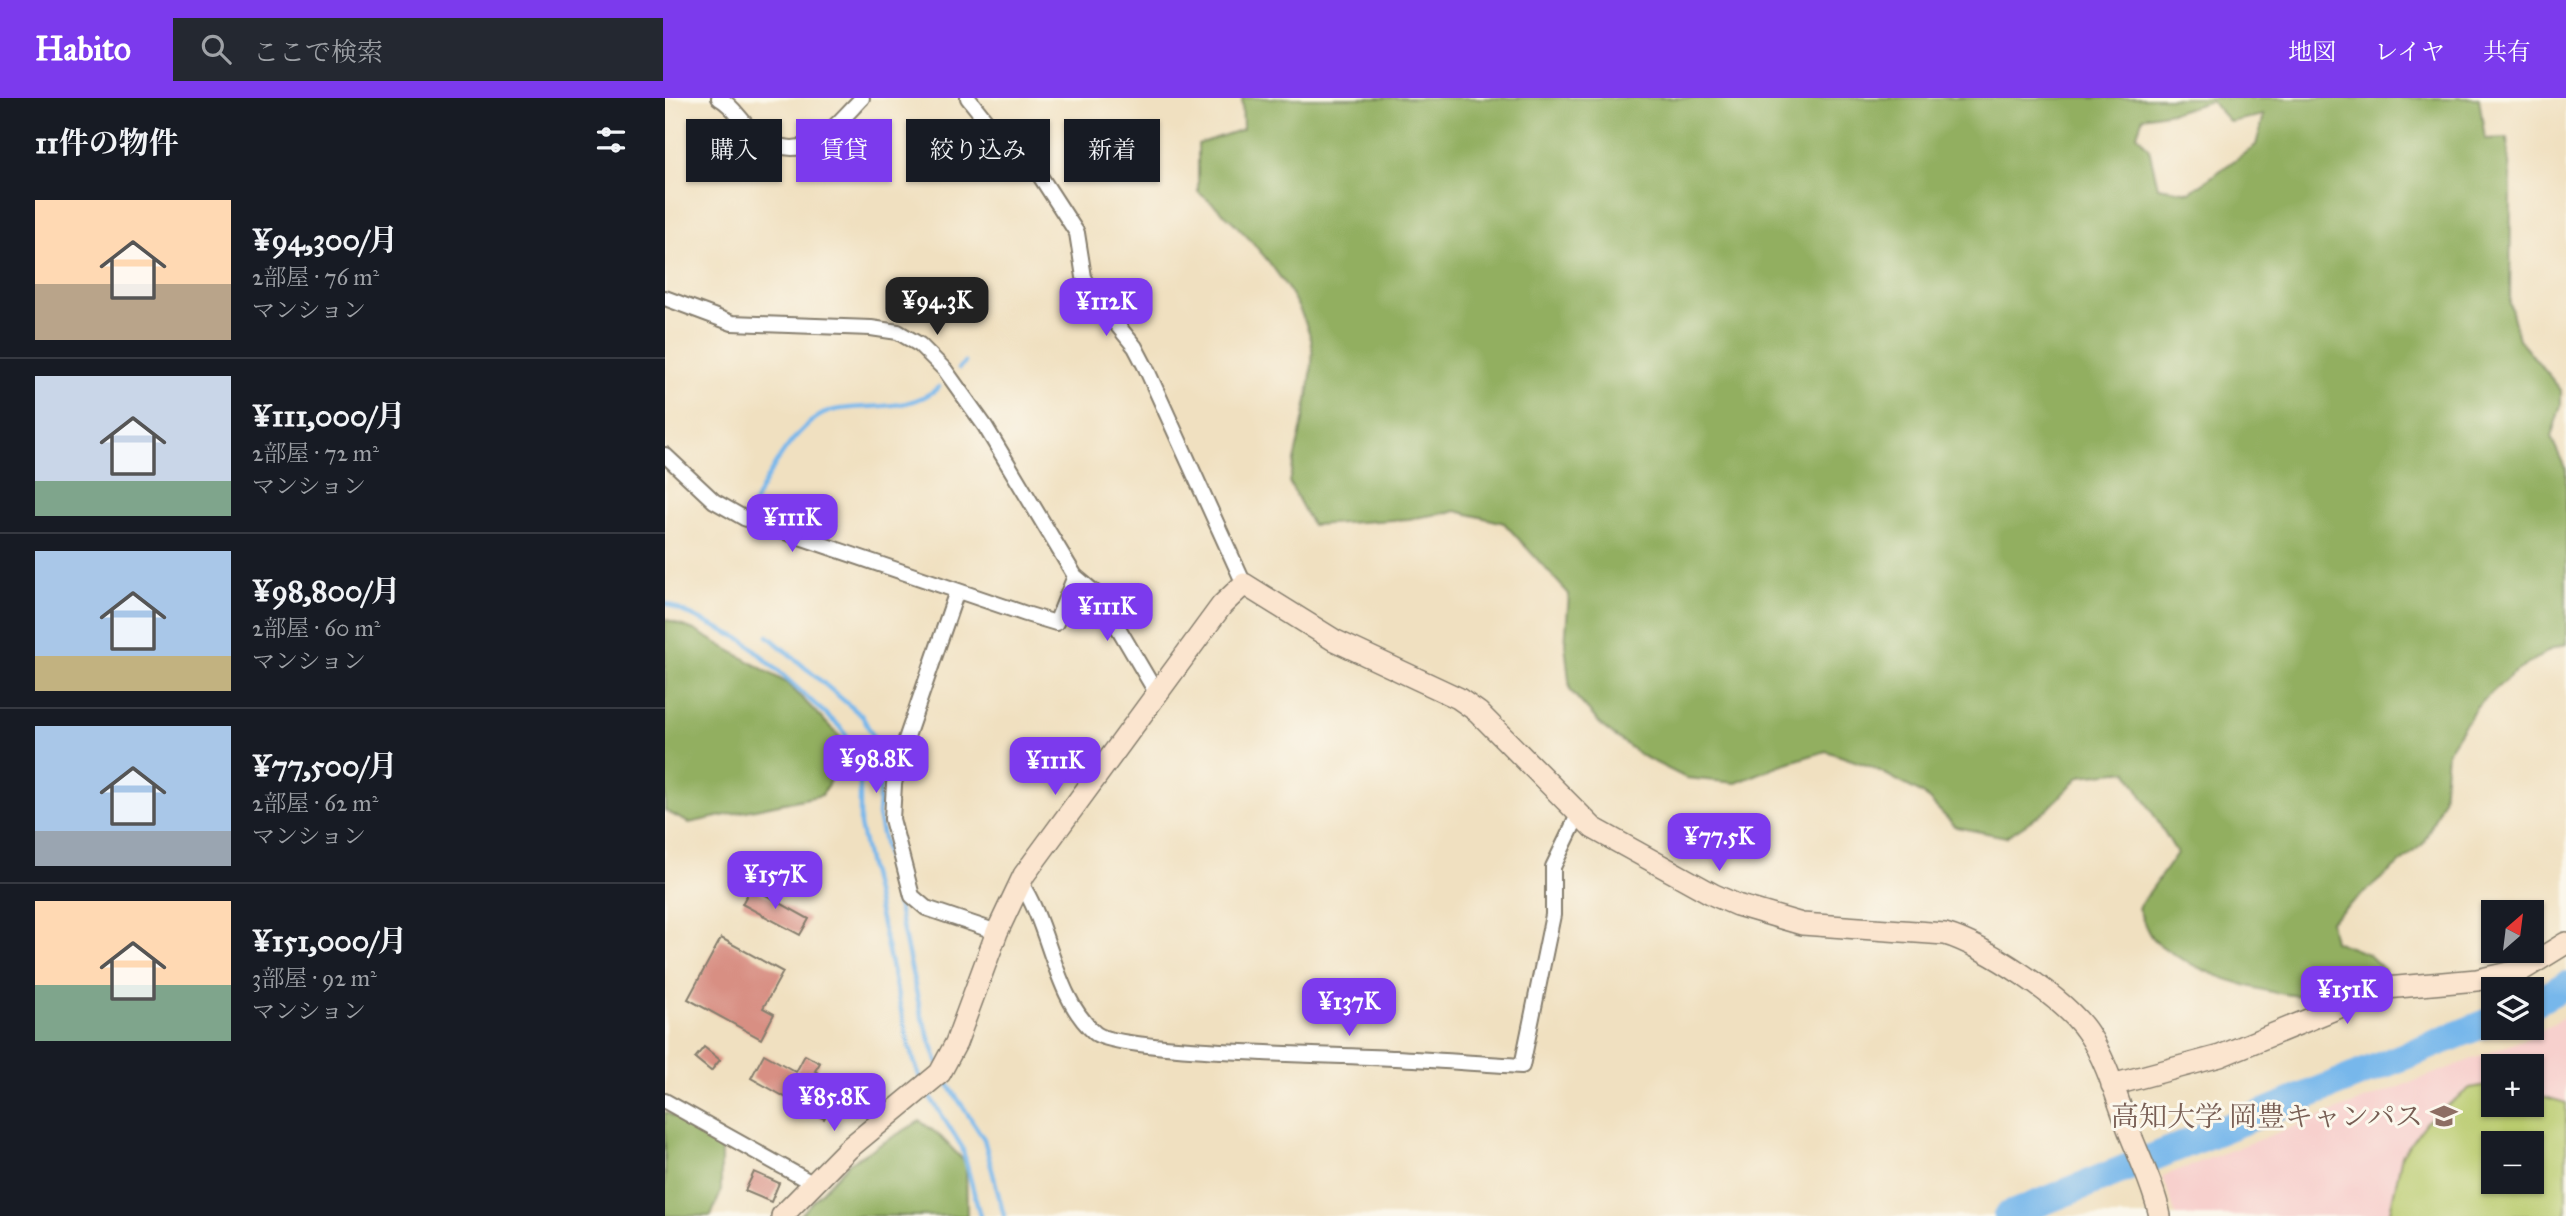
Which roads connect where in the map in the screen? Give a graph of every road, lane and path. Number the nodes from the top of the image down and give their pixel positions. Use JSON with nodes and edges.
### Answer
{"nodes":[{"id":1,"x":719,"y":98,"type":"edge"},
{"id":2,"x":862,"y":98,"type":"edge"},
{"id":3,"x":968,"y":98,"type":"edge"},
{"id":4,"x":665,"y":298,"type":"edge"},
{"id":5,"x":665,"y":455,"type":"edge"},
{"id":6,"x":1075,"y":576,"type":"junction"},
{"id":7,"x":1244,"y":584,"type":"junction"},
{"id":8,"x":957,"y":591,"type":"junction"},
{"id":9,"x":1157,"y":694,"type":"junction"},
{"id":10,"x":1578,"y":815,"type":"junction"},
{"id":11,"x":1020,"y":882,"type":"junction"},
{"id":12,"x":997,"y":932,"type":"junction"},
{"id":13,"x":2566,"y":943,"type":"edge"},
{"id":14,"x":2112,"y":1085,"type":"junction"},
{"id":15,"x":665,"y":1101,"type":"edge"},
{"id":16,"x":812,"y":1183,"type":"junction"},
{"id":17,"x":782,"y":1216,"type":"edge"},
{"id":18,"x":2160,"y":1216,"type":"edge"}],
"edges":[{"from":1,"to":2,"type":"street"},
{"from":3,"to":7,"type":"street"},
{"from":4,"to":6,"type":"street"},
{"from":5,"to":8,"type":"street"},
{"from":6,"to":8,"type":"street"},
{"from":6,"to":9,"type":"street"},
{"from":7,"to":9,"type":"street"},
{"from":7,"to":10,"type":"street"},
{"from":8,"to":12,"type":"street"},
{"from":9,"to":11,"type":"street"},
{"from":10,"to":11,"type":"street"},
{"from":10,"to":14,"type":"street"},
{"from":11,"to":12,"type":"street"},
{"from":12,"to":16,"type":"street"},
{"from":13,"to":14,"type":"street"},
{"from":14,"to":18,"type":"street"},
{"from":15,"to":16,"type":"street"},
{"from":16,"to":17,"type":"street"}]}
